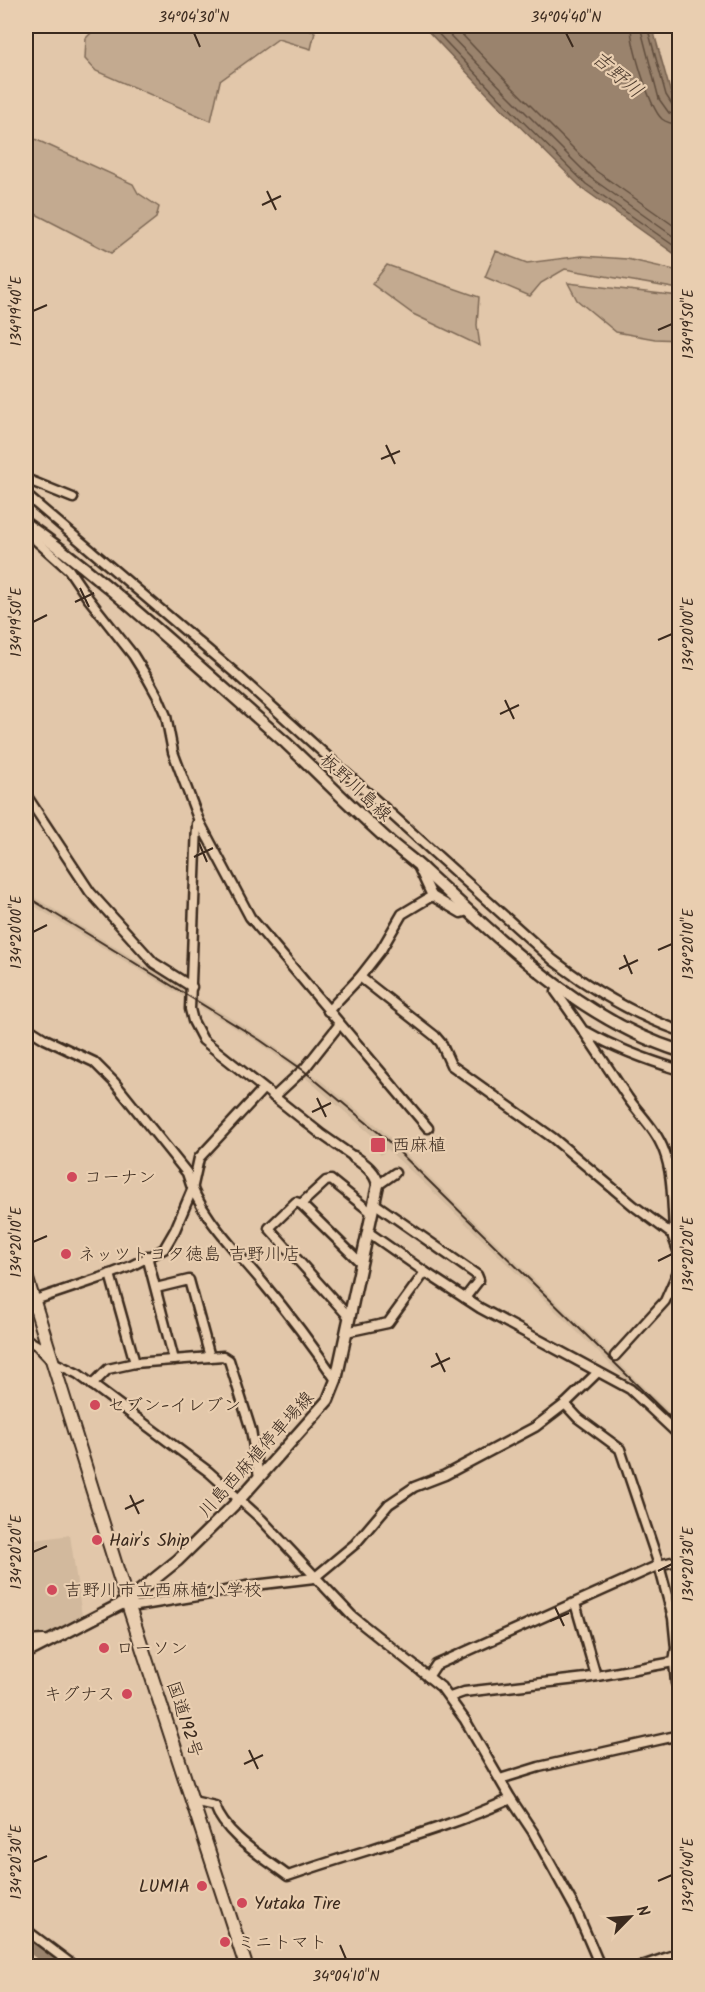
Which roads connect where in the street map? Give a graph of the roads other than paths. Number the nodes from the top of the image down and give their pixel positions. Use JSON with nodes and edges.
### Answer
{"nodes":[{"id":1,"x":26,"y":479,"type":"edge"},
{"id":2,"x":26,"y":495,"type":"edge"},
{"id":3,"x":73,"y":498,"type":"dead end"},
{"id":4,"x":28,"y":524,"type":"edge"},
{"id":5,"x":26,"y":795,"type":"edge"},
{"id":6,"x":200,"y":820,"type":"junction"},
{"id":7,"x":418,"y":864,"type":"junction"},
{"id":8,"x":432,"y":896,"type":"junction"},
{"id":9,"x":468,"y":911,"type":"junction"},
{"id":10,"x":360,"y":977,"type":"junction"},
{"id":11,"x":192,"y":987,"type":"junction"},
{"id":12,"x":559,"y":987,"type":"junction"},
{"id":13,"x":328,"y":1011,"type":"junction"},
{"id":14,"x":339,"y":1024,"type":"junction"},
{"id":15,"x":26,"y":1027,"type":"edge"},
{"id":16,"x":584,"y":1030,"type":"junction"},
{"id":17,"x":680,"y":1031,"type":"edge"},
{"id":18,"x":680,"y":1051,"type":"edge"},
{"id":19,"x":680,"y":1070,"type":"edge"},
{"id":20,"x":263,"y":1089,"type":"junction"},
{"id":21,"x":274,"y":1097,"type":"junction"},
{"id":22,"x":428,"y":1128,"type":"dead end"},
{"id":23,"x":354,"y":1157,"type":"joint"},
{"id":24,"x":395,"y":1173,"type":"dead end"},
{"id":25,"x":378,"y":1185,"type":"junction"},
{"id":26,"x":192,"y":1190,"type":"junction"},
{"id":27,"x":301,"y":1204,"type":"junction"},
{"id":28,"x":373,"y":1208,"type":"junction"},
{"id":29,"x":676,"y":1231,"type":"edge"},
{"id":30,"x":368,"y":1232,"type":"junction"},
{"id":31,"x":147,"y":1256,"type":"junction"},
{"id":32,"x":680,"y":1256,"type":"edge"},
{"id":33,"x":361,"y":1263,"type":"junction"},
{"id":34,"x":680,"y":1267,"type":"edge"},
{"id":35,"x":424,"y":1272,"type":"junction"},
{"id":36,"x":110,"y":1274,"type":"junction"},
{"id":37,"x":26,"y":1276,"type":"edge"},
{"id":38,"x":156,"y":1288,"type":"junction"},
{"id":39,"x":465,"y":1298,"type":"junction"},
{"id":40,"x":29,"y":1302,"type":"edge"},
{"id":41,"x":349,"y":1317,"type":"junction"},
{"id":42,"x":346,"y":1332,"type":"junction"},
{"id":43,"x":26,"y":1339,"type":"edge"},
{"id":44,"x":615,"y":1356,"type":"dead end"},
{"id":45,"x":210,"y":1357,"type":"junction"},
{"id":46,"x":174,"y":1360,"type":"junction"},
{"id":47,"x":53,"y":1362,"type":"junction"},
{"id":48,"x":135,"y":1363,"type":"junction"},
{"id":49,"x":598,"y":1372,"type":"junction"},
{"id":50,"x":336,"y":1380,"type":"junction"},
{"id":51,"x":92,"y":1384,"type":"junction"},
{"id":52,"x":565,"y":1404,"type":"junction"},
{"id":53,"x":680,"y":1436,"type":"edge"},
{"id":54,"x":260,"y":1477,"type":"junction"},
{"id":55,"x":239,"y":1500,"type":"junction"},
{"id":56,"x":680,"y":1560,"type":"edge"},
{"id":57,"x":659,"y":1565,"type":"junction"},
{"id":58,"x":314,"y":1578,"type":"junction"},
{"id":59,"x":127,"y":1600,"type":"junction"},
{"id":60,"x":575,"y":1603,"type":"junction"},
{"id":61,"x":26,"y":1641,"type":"edge"},
{"id":62,"x":47,"y":1641,"type":"junction"},
{"id":63,"x":26,"y":1653,"type":"edge"},
{"id":64,"x":677,"y":1661,"type":"edge"},
{"id":65,"x":596,"y":1676,"type":"junction"},
{"id":66,"x":428,"y":1677,"type":"junction"},
{"id":67,"x":680,"y":1690,"type":"edge"},
{"id":68,"x":450,"y":1697,"type":"junction"},
{"id":69,"x":680,"y":1735,"type":"edge"},
{"id":70,"x":500,"y":1779,"type":"junction"},
{"id":71,"x":511,"y":1799,"type":"junction"},
{"id":72,"x":193,"y":1801,"type":"junction"},
{"id":73,"x":26,"y":1930,"type":"edge"},
{"id":74,"x":680,"y":1953,"type":"edge"},
{"id":75,"x":68,"y":1965,"type":"edge"},
{"id":76,"x":246,"y":1966,"type":"edge"},
{"id":77,"x":600,"y":1966,"type":"edge"},
{"id":78,"x":642,"y":1966,"type":"edge"}],
"edges":[{"from":1,"to":3,"type":"street"},
{"from":2,"to":17,"type":"street"},
{"from":4,"to":6,"type":"street"},
{"from":4,"to":7,"type":"main road","name":"板野川島線"},
{"from":5,"to":11,"type":"street"},
{"from":6,"to":11,"type":"street"},
{"from":6,"to":13,"type":"street"},
{"from":7,"to":8,"type":"street"},
{"from":7,"to":9,"type":"main road","name":"板野川島線"},
{"from":8,"to":9,"type":"street"},
{"from":8,"to":10,"type":"street"},
{"from":9,"to":12,"type":"main road","name":"板野川島線"},
{"from":10,"to":13,"type":"street"},
{"from":10,"to":29,"type":"street"},
{"from":11,"to":20,"type":"street"},
{"from":12,"to":16,"type":"street"},
{"from":12,"to":18,"type":"main road","name":"板野川島線"},
{"from":13,"to":14,"type":"street"},
{"from":14,"to":21,"type":"street"},
{"from":14,"to":22,"type":"street"},
{"from":15,"to":26,"type":"street"},
{"from":16,"to":19,"type":"street"},
{"from":16,"to":29,"type":"street"},
{"from":20,"to":21,"type":"street"},
{"from":20,"to":26,"type":"street"},
{"from":21,"to":23,"type":"street"},
{"from":23,"to":25,"type":"main road"},
{"from":24,"to":25,"type":"street"},
{"from":25,"to":28,"type":"main road","name":"川島西麻植停車場線"},
{"from":26,"to":31,"type":"street"},
{"from":26,"to":50,"type":"street"},
{"from":27,"to":28,"type":"street"},
{"from":27,"to":33,"type":"street"},
{"from":27,"to":41,"type":"street"},
{"from":28,"to":30,"type":"main road","name":"川島西麻植停車場線"},
{"from":28,"to":39,"type":"street"},
{"from":29,"to":32,"type":"street"},
{"from":30,"to":33,"type":"main road","name":"川島西麻植停車場線"},
{"from":30,"to":35,"type":"street"},
{"from":31,"to":36,"type":"street"},
{"from":31,"to":38,"type":"street"},
{"from":33,"to":41,"type":"main road","name":"川島西麻植停車場線"},
{"from":34,"to":44,"type":"street"},
{"from":35,"to":39,"type":"street"},
{"from":35,"to":42,"type":"street"},
{"from":36,"to":40,"type":"street"},
{"from":36,"to":48,"type":"street"},
{"from":37,"to":40,"type":"highway","name":"国道192号"},
{"from":38,"to":45,"type":"street"},
{"from":38,"to":46,"type":"street"},
{"from":39,"to":49,"type":"street"},
{"from":40,"to":47,"type":"highway","name":"国道192号"},
{"from":41,"to":42,"type":"main road","name":"川島西麻植停車場線"},
{"from":42,"to":50,"type":"main road","name":"川島西麻植停車場線"},
{"from":43,"to":47,"type":"street"},
{"from":45,"to":46,"type":"street"},
{"from":45,"to":54,"type":"street"},
{"from":46,"to":48,"type":"street"},
{"from":47,"to":51,"type":"street"},
{"from":47,"to":59,"type":"highway","name":"国道192号"},
{"from":48,"to":51,"type":"street"},
{"from":49,"to":52,"type":"street"},
{"from":49,"to":53,"type":"street"},
{"from":50,"to":54,"type":"main road","name":"川島西麻植停車場線"},
{"from":51,"to":55,"type":"street"},
{"from":52,"to":57,"type":"street"},
{"from":52,"to":58,"type":"street"},
{"from":54,"to":55,"type":"main road","name":"川島西麻植停車場線"},
{"from":55,"to":58,"type":"street"},
{"from":55,"to":59,"type":"main road","name":"川島西麻植停車場線"},
{"from":56,"to":57,"type":"street"},
{"from":57,"to":60,"type":"street"},
{"from":57,"to":64,"type":"street"},
{"from":58,"to":59,"type":"street"},
{"from":58,"to":66,"type":"street"},
{"from":59,"to":62,"type":"main road","name":"川島西麻植停車場線"},
{"from":59,"to":72,"type":"highway","name":"国道192号"},
{"from":60,"to":65,"type":"street"},
{"from":60,"to":66,"type":"street"},
{"from":61,"to":62,"type":"street"},
{"from":62,"to":63,"type":"main road","name":"川島西麻植停車場線"},
{"from":64,"to":65,"type":"street"},
{"from":64,"to":67,"type":"street"},
{"from":65,"to":68,"type":"street"},
{"from":66,"to":68,"type":"street"},
{"from":68,"to":70,"type":"street"},
{"from":69,"to":70,"type":"street"},
{"from":70,"to":71,"type":"street"},
{"from":71,"to":72,"type":"street"},
{"from":71,"to":77,"type":"street"},
{"from":72,"to":76,"type":"highway","name":"国道192号"},
{"from":73,"to":75,"type":"street"},
{"from":74,"to":78,"type":"street"}]}
